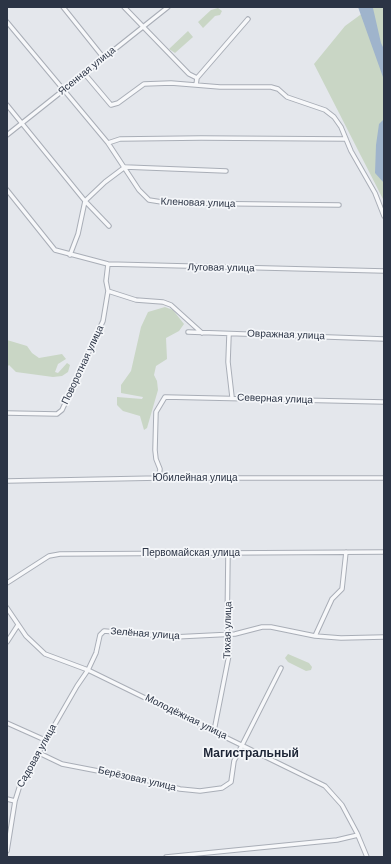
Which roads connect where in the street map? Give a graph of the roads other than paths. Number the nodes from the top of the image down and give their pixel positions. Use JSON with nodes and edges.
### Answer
{"nodes":[{"id":1,"x":63,"y":7,"type":"edge"},
{"id":2,"x":124,"y":7,"type":"edge"},
{"id":3,"x":168,"y":7,"type":"edge"},
{"id":4,"x":248,"y":19,"type":"dead end"},
{"id":5,"x":7,"y":22,"type":"edge"},
{"id":6,"x":143,"y":27,"type":"junction"},
{"id":7,"x":103,"y":57,"type":"junction"},
{"id":8,"x":84,"y":73,"type":"junction"},
{"id":9,"x":197,"y":78,"type":"junction"},
{"id":10,"x":196,"y":84,"type":"junction"},
{"id":11,"x":64,"y":90,"type":"junction"},
{"id":12,"x":7,"y":105,"type":"edge"},
{"id":13,"x":21,"y":123,"type":"junction"},
{"id":14,"x":7,"y":135,"type":"edge"},
{"id":15,"x":346,"y":139,"type":"junction"},
{"id":16,"x":108,"y":143,"type":"junction"},
{"id":17,"x":125,"y":166,"type":"junction"},
{"id":18,"x":226,"y":171,"type":"dead end"},
{"id":19,"x":7,"y":190,"type":"edge"},
{"id":20,"x":85,"y":201,"type":"junction"},
{"id":21,"x":339,"y":205,"type":"dead end"},
{"id":22,"x":384,"y":216,"type":"edge"},
{"id":23,"x":109,"y":226,"type":"dead end"},
{"id":24,"x":70,"y":256,"type":"junction"},
{"id":25,"x":108,"y":264,"type":"junction"},
{"id":26,"x":384,"y":271,"type":"edge"},
{"id":27,"x":108,"y":291,"type":"junction"},
{"id":28,"x":188,"y":332,"type":"dead end"},
{"id":29,"x":202,"y":332,"type":"junction"},
{"id":30,"x":228,"y":335,"type":"junction"},
{"id":31,"x":384,"y":339,"type":"edge"},
{"id":32,"x":232,"y":397,"type":"junction"},
{"id":33,"x":384,"y":402,"type":"edge"},
{"id":34,"x":7,"y":413,"type":"edge"},
{"id":35,"x":159,"y":478,"type":"junction"},
{"id":36,"x":384,"y":478,"type":"edge"},
{"id":37,"x":7,"y":481,"type":"edge"},
{"id":38,"x":228,"y":552,"type":"junction"},
{"id":39,"x":346,"y":552,"type":"junction"},
{"id":40,"x":384,"y":552,"type":"edge"},
{"id":41,"x":7,"y":583,"type":"edge"},
{"id":42,"x":7,"y":608,"type":"edge"},
{"id":43,"x":18,"y":625,"type":"junction"},
{"id":44,"x":227,"y":634,"type":"junction"},
{"id":45,"x":315,"y":636,"type":"junction"},
{"id":46,"x":384,"y":637,"type":"edge"},
{"id":47,"x":7,"y":642,"type":"edge"},
{"id":48,"x":281,"y":668,"type":"dead end"},
{"id":49,"x":88,"y":670,"type":"junction"},
{"id":50,"x":7,"y":722,"type":"edge"},
{"id":51,"x":214,"y":731,"type":"junction"},
{"id":52,"x":46,"y":740,"type":"junction"},
{"id":53,"x":242,"y":744,"type":"junction"},
{"id":54,"x":38,"y":753,"type":"junction"},
{"id":55,"x":7,"y":799,"type":"edge"},
{"id":56,"x":14,"y":801,"type":"junction"},
{"id":57,"x":358,"y":835,"type":"junction"},
{"id":58,"x":7,"y":851,"type":"edge"},
{"id":59,"x":166,"y":857,"type":"edge"},
{"id":60,"x":367,"y":857,"type":"edge"}],
"edges":[{"from":1,"to":7,"type":"street"},
{"from":2,"to":6,"type":"street"},
{"from":3,"to":6,"type":"street","name":"Ясенная улица"},
{"from":4,"to":9,"type":"street"},
{"from":5,"to":11,"type":"street","name":"Кленовая улица"},
{"from":6,"to":7,"type":"street","name":"Ясенная улица"},
{"from":6,"to":9,"type":"street"},
{"from":7,"to":8,"type":"street","name":"Ясенная улица"},
{"from":8,"to":10,"type":"street"},
{"from":8,"to":11,"type":"street","name":"Ясенная улица"},
{"from":9,"to":10,"type":"street"},
{"from":10,"to":15,"type":"street"},
{"from":11,"to":13,"type":"street","name":"Ясенная улица"},
{"from":11,"to":16,"type":"street","name":"Кленовая улица"},
{"from":12,"to":13,"type":"street"},
{"from":13,"to":14,"type":"street","name":"Ясенная улица"},
{"from":13,"to":20,"type":"street"},
{"from":15,"to":16,"type":"street"},
{"from":15,"to":22,"type":"street"},
{"from":16,"to":17,"type":"street","name":"Кленовая улица"},
{"from":17,"to":18,"type":"street"},
{"from":17,"to":20,"type":"street"},
{"from":17,"to":21,"type":"street","name":"Кленовая улица"},
{"from":19,"to":24,"type":"street","name":"Луговая улица"},
{"from":20,"to":23,"type":"street"},
{"from":20,"to":24,"type":"street"},
{"from":24,"to":25,"type":"street","name":"Луговая улица"},
{"from":25,"to":26,"type":"street","name":"Луговая улица"},
{"from":25,"to":27,"type":"street","name":"Поворотная улица"},
{"from":27,"to":29,"type":"street"},
{"from":27,"to":34,"type":"street","name":"Поворотная улица"},
{"from":28,"to":29,"type":"street","name":"Овражная улица"},
{"from":29,"to":30,"type":"street","name":"Овражная улица"},
{"from":30,"to":31,"type":"street","name":"Овражная улица"},
{"from":30,"to":32,"type":"street"},
{"from":32,"to":33,"type":"street","name":"Северная улица"},
{"from":32,"to":35,"type":"street","name":"Северная улица"},
{"from":35,"to":36,"type":"street","name":"Юбилейная улица"},
{"from":35,"to":37,"type":"street","name":"Юбилейная улица"},
{"from":38,"to":39,"type":"street","name":"Первомайская улица"},
{"from":38,"to":41,"type":"street","name":"Первомайская улица"},
{"from":38,"to":44,"type":"street","name":"Тихая улица"},
{"from":39,"to":40,"type":"street","name":"Первомайская улица"},
{"from":39,"to":45,"type":"street"},
{"from":42,"to":43,"type":"street","name":"Молодёжная улица"},
{"from":43,"to":47,"type":"street"},
{"from":43,"to":49,"type":"street","name":"Молодёжная улица"},
{"from":44,"to":45,"type":"street"},
{"from":44,"to":49,"type":"street","name":"Зелёная улица"},
{"from":44,"to":51,"type":"street","name":"Тихая улица"},
{"from":45,"to":46,"type":"street"},
{"from":48,"to":53,"type":"street"},
{"from":49,"to":51,"type":"street","name":"Молодёжная улица"},
{"from":49,"to":52,"type":"street","name":"Садовая улица"},
{"from":50,"to":52,"type":"street"},
{"from":51,"to":53,"type":"street","name":"Молодёжная улица"},
{"from":52,"to":54,"type":"street","name":"Садовая улица"},
{"from":53,"to":54,"type":"street","name":"Берёзовая улица"},
{"from":53,"to":57,"type":"street","name":"Молодёжная улица"},
{"from":54,"to":56,"type":"street","name":"Садовая улица"},
{"from":55,"to":56,"type":"street"},
{"from":56,"to":58,"type":"street","name":"Садовая улица"},
{"from":57,"to":59,"type":"street"},
{"from":57,"to":60,"type":"street","name":"Молодёжная улица"}]}
